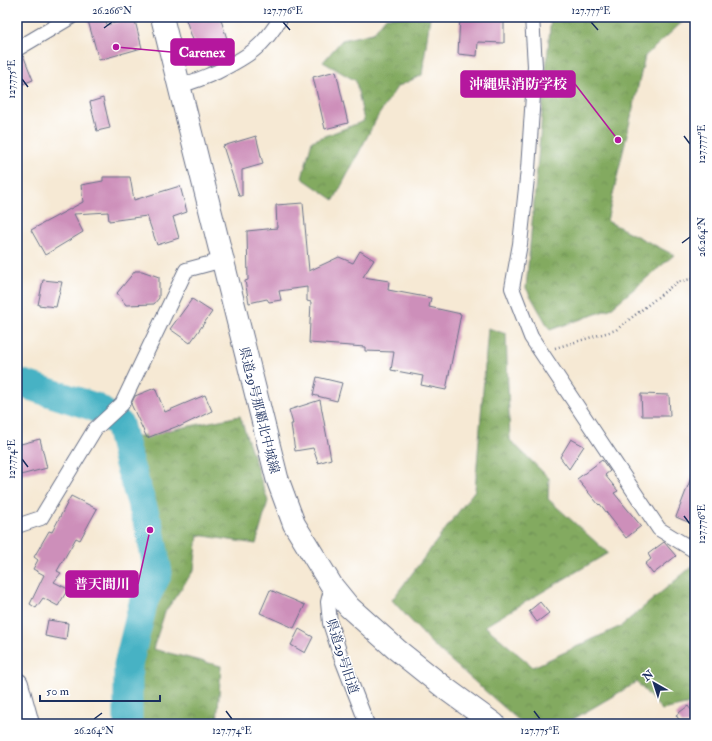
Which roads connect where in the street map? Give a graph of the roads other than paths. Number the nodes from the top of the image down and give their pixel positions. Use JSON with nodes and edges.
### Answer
{"nodes":[{"id":1,"x":71,"y":17,"type":"edge"},
{"id":2,"x":162,"y":17,"type":"edge"},
{"id":3,"x":281,"y":17,"type":"edge"},
{"id":4,"x":532,"y":17,"type":"edge"},
{"id":5,"x":17,"y":49,"type":"edge"},
{"id":6,"x":179,"y":85,"type":"junction"},
{"id":7,"x":223,"y":260,"type":"junction"},
{"id":8,"x":17,"y":526,"type":"edge"},
{"id":9,"x":695,"y":550,"type":"edge"},
{"id":10,"x":332,"y":586,"type":"junction"},
{"id":11,"x":17,"y":684,"type":"edge"},
{"id":12,"x":28,"y":724,"type":"edge"},
{"id":13,"x":367,"y":724,"type":"edge"},
{"id":14,"x":494,"y":724,"type":"edge"}],
"edges":[{"from":1,"to":5,"type":"street"},
{"from":2,"to":6,"type":"main road","name":"県道29号那覇北中城線"},
{"from":3,"to":6,"type":"street"},
{"from":4,"to":9,"type":"street"},
{"from":6,"to":7,"type":"main road","name":"県道29号那覇北中城線"},
{"from":7,"to":8,"type":"street"},
{"from":7,"to":10,"type":"main road","name":"県道29号那覇北中城線"},
{"from":10,"to":13,"type":"street","name":"県道29号旧道"},
{"from":10,"to":14,"type":"main road","name":"県道29号那覇北中城線"},
{"from":11,"to":12,"type":"main road"}]}
